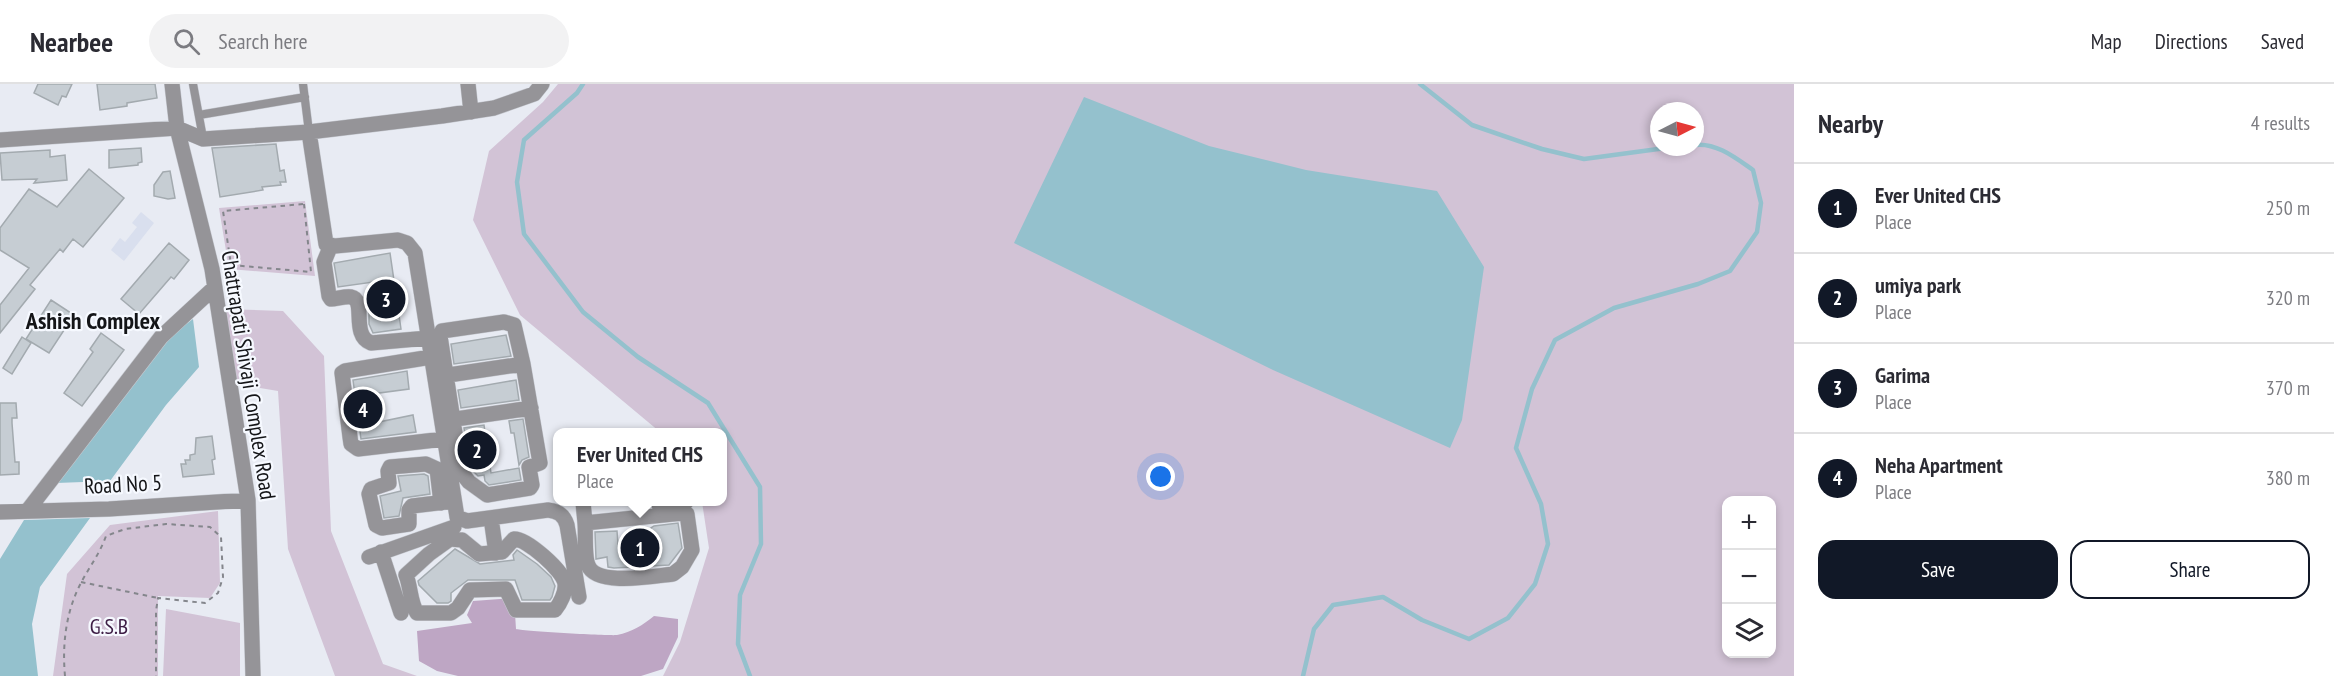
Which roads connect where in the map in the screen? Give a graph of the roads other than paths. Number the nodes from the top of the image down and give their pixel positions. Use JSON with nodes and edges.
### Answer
{"nodes":[{"id":1,"x":172,"y":84,"type":"edge"},
{"id":2,"x":193,"y":84,"type":"edge"},
{"id":3,"x":303,"y":84,"type":"edge"},
{"id":4,"x":468,"y":84,"type":"edge"},
{"id":5,"x":542,"y":84,"type":"edge"},
{"id":6,"x":305,"y":97,"type":"junction"},
{"id":7,"x":471,"y":112,"type":"junction"},
{"id":8,"x":199,"y":115,"type":"junction"},
{"id":9,"x":177,"y":128,"type":"junction"},
{"id":10,"x":309,"y":132,"type":"junction"},
{"id":11,"x":204,"y":139,"type":"junction"},
{"id":12,"x":0,"y":140,"type":"edge"},
{"id":13,"x":331,"y":245,"type":"junction"},
{"id":14,"x":215,"y":287,"type":"junction"},
{"id":15,"x":428,"y":338,"type":"junction"},
{"id":16,"x":431,"y":357,"type":"junction"},
{"id":17,"x":523,"y":364,"type":"junction"},
{"id":18,"x":440,"y":377,"type":"junction"},
{"id":19,"x":531,"y":408,"type":"junction"},
{"id":20,"x":447,"y":421,"type":"junction"},
{"id":21,"x":444,"y":439,"type":"junction"},
{"id":22,"x":248,"y":500,"type":"junction"},
{"id":23,"x":448,"y":502,"type":"junction"},
{"id":24,"x":647,"y":506,"type":"edge"},
{"id":25,"x":28,"y":510,"type":"junction"},
{"id":26,"x":0,"y":512,"type":"edge"},
{"id":27,"x":584,"y":514,"type":"edge"},
{"id":28,"x":491,"y":518,"type":"junction"},
{"id":29,"x":566,"y":521,"type":"junction"},
{"id":30,"x":454,"y":528,"type":"junction"},
{"id":31,"x":496,"y":553,"type":"junction"},
{"id":32,"x":579,"y":597,"type":"dead end"},
{"id":33,"x":401,"y":613,"type":"dead end"},
{"id":34,"x":254,"y":676,"type":"edge"}],
"edges":[{"from":1,"to":9,"type":"street","name":"Chattrapati Shivaji Complex Road"},
{"from":2,"to":8,"type":"lane"},
{"from":3,"to":6,"type":"lane"},
{"from":4,"to":7,"type":"street"},
{"from":5,"to":7,"type":"street"},
{"from":6,"to":8,"type":"lane"},
{"from":6,"to":10,"type":"lane"},
{"from":7,"to":10,"type":"street"},
{"from":8,"to":11,"type":"lane"},
{"from":9,"to":11,"type":"street"},
{"from":9,"to":12,"type":"street"},
{"from":9,"to":14,"type":"street","name":"Chattrapati Shivaji Complex Road"},
{"from":10,"to":11,"type":"street"},
{"from":10,"to":13,"type":"street"},
{"from":13,"to":15,"type":"street"},
{"from":13,"to":15,"type":"street"},
{"from":14,"to":22,"type":"street","name":"Chattrapati Shivaji Complex Road"},
{"from":14,"to":25,"type":"street"},
{"from":15,"to":16,"type":"street"},
{"from":16,"to":18,"type":"street"},
{"from":16,"to":21,"type":"street"},
{"from":17,"to":18,"type":"street"},
{"from":17,"to":18,"type":"street"},
{"from":17,"to":19,"type":"street"},
{"from":18,"to":20,"type":"street"},
{"from":19,"to":20,"type":"street"},
{"from":19,"to":20,"type":"street"},
{"from":20,"to":21,"type":"street"},
{"from":21,"to":23,"type":"street"},
{"from":22,"to":25,"type":"street","name":"Road No 5"},
{"from":22,"to":34,"type":"street","name":"Chattrapati Shivaji Complex Road"},
{"from":23,"to":23,"type":"street"},
{"from":23,"to":30,"type":"street"},
{"from":24,"to":27,"type":"street"},
{"from":25,"to":26,"type":"street","name":"Road No 5"},
{"from":27,"to":27,"type":"street"},
{"from":27,"to":29,"type":"street"},
{"from":28,"to":29,"type":"street"},
{"from":28,"to":30,"type":"street"},
{"from":28,"to":31,"type":"street"},
{"from":29,"to":32,"type":"street"},
{"from":30,"to":31,"type":"street"},
{"from":30,"to":31,"type":"street"},
{"from":30,"to":33,"type":"street"}]}
